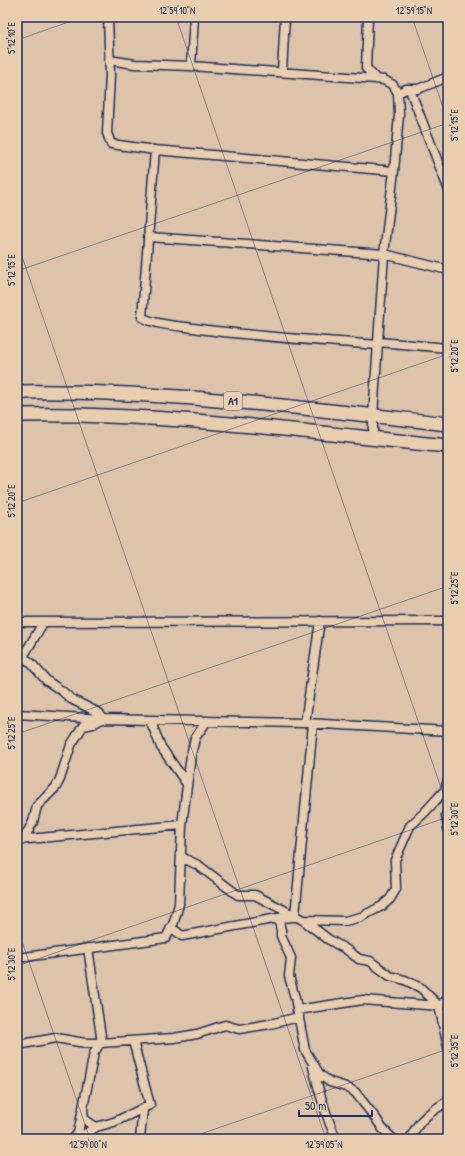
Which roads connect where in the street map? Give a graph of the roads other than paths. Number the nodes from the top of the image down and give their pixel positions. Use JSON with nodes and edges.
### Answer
{"nodes":[{"id":1,"x":108,"y":17,"type":"edge"},
{"id":2,"x":194,"y":17,"type":"edge"},
{"id":3,"x":285,"y":17,"type":"edge"},
{"id":4,"x":368,"y":17,"type":"edge"},
{"id":5,"x":109,"y":60,"type":"junction"},
{"id":6,"x":191,"y":66,"type":"junction"},
{"id":7,"x":282,"y":72,"type":"junction"},
{"id":8,"x":448,"y":77,"type":"edge"},
{"id":9,"x":376,"y":79,"type":"junction"},
{"id":10,"x":410,"y":90,"type":"junction"},
{"id":11,"x":398,"y":92,"type":"junction"},
{"id":12,"x":155,"y":150,"type":"junction"},
{"id":13,"x":394,"y":171,"type":"junction"},
{"id":14,"x":445,"y":171,"type":"edge"},
{"id":15,"x":448,"y":188,"type":"edge"},
{"id":16,"x":149,"y":237,"type":"junction"},
{"id":17,"x":384,"y":254,"type":"junction"},
{"id":18,"x":448,"y":270,"type":"edge"},
{"id":19,"x":378,"y":343,"type":"junction"},
{"id":20,"x":448,"y":348,"type":"edge"},
{"id":21,"x":17,"y":392,"type":"edge"},
{"id":22,"x":17,"y":415,"type":"edge"},
{"id":23,"x":373,"y":416,"type":"junction"},
{"id":24,"x":448,"y":424,"type":"edge"},
{"id":25,"x":373,"y":439,"type":"junction"},
{"id":26,"x":448,"y":446,"type":"edge"},
{"id":27,"x":320,"y":621,"type":"junction"},
{"id":28,"x":448,"y":621,"type":"edge"},
{"id":29,"x":17,"y":622,"type":"edge"},
{"id":30,"x":43,"y":623,"type":"junction"},
{"id":31,"x":20,"y":656,"type":"edge"},
{"id":32,"x":17,"y":668,"type":"edge"},
{"id":33,"x":17,"y":714,"type":"edge"},
{"id":34,"x":103,"y":719,"type":"junction"},
{"id":35,"x":150,"y":720,"type":"junction"},
{"id":36,"x":207,"y":721,"type":"junction"},
{"id":37,"x":309,"y":723,"type":"junction"},
{"id":38,"x":448,"y":732,"type":"edge"},
{"id":39,"x":448,"y":780,"type":"edge"},
{"id":40,"x":187,"y":784,"type":"junction"},
{"id":41,"x":446,"y":791,"type":"edge"},
{"id":42,"x":448,"y":812,"type":"edge"},
{"id":43,"x":182,"y":825,"type":"junction"},
{"id":44,"x":448,"y":829,"type":"edge"},
{"id":45,"x":20,"y":840,"type":"edge"},
{"id":46,"x":180,"y":854,"type":"junction"},
{"id":47,"x":278,"y":918,"type":"junction"},
{"id":48,"x":299,"y":918,"type":"junction"},
{"id":49,"x":171,"y":927,"type":"junction"},
{"id":50,"x":88,"y":948,"type":"junction"},
{"id":51,"x":17,"y":958,"type":"edge"},
{"id":52,"x":448,"y":999,"type":"edge"},
{"id":53,"x":439,"y":1006,"type":"junction"},
{"id":54,"x":298,"y":1013,"type":"junction"},
{"id":55,"x":133,"y":1041,"type":"junction"},
{"id":56,"x":101,"y":1043,"type":"junction"},
{"id":57,"x":17,"y":1045,"type":"edge"},
{"id":58,"x":448,"y":1047,"type":"edge"},
{"id":59,"x":312,"y":1063,"type":"junction"},
{"id":60,"x":448,"y":1101,"type":"edge"},
{"id":61,"x":83,"y":1108,"type":"junction"},
{"id":62,"x":143,"y":1109,"type":"junction"},
{"id":63,"x":96,"y":1127,"type":"junction"},
{"id":64,"x":73,"y":1139,"type":"edge"},
{"id":65,"x":77,"y":1139,"type":"edge"},
{"id":66,"x":140,"y":1139,"type":"edge"},
{"id":67,"x":336,"y":1139,"type":"edge"},
{"id":68,"x":393,"y":1139,"type":"edge"},
{"id":69,"x":410,"y":1139,"type":"edge"}],
"edges":[{"from":1,"to":5,"type":"street"},
{"from":2,"to":6,"type":"street"},
{"from":3,"to":7,"type":"street"},
{"from":4,"to":9,"type":"street"},
{"from":5,"to":6,"type":"street"},
{"from":5,"to":12,"type":"street"},
{"from":6,"to":7,"type":"street"},
{"from":7,"to":9,"type":"street"},
{"from":8,"to":10,"type":"street"},
{"from":9,"to":11,"type":"street"},
{"from":10,"to":11,"type":"street"},
{"from":10,"to":14,"type":"street"},
{"from":11,"to":13,"type":"street"},
{"from":12,"to":13,"type":"street"},
{"from":12,"to":16,"type":"street"},
{"from":13,"to":17,"type":"street"},
{"from":14,"to":15,"type":"street"},
{"from":16,"to":17,"type":"street"},
{"from":16,"to":19,"type":"street"},
{"from":17,"to":18,"type":"street"},
{"from":17,"to":19,"type":"street"},
{"from":19,"to":20,"type":"street"},
{"from":19,"to":23,"type":"street"},
{"from":21,"to":23,"type":"highway","number":"A1"},
{"from":22,"to":25,"type":"highway","number":"A1"},
{"from":23,"to":24,"type":"highway","number":"A1"},
{"from":23,"to":25,"type":"street"},
{"from":25,"to":26,"type":"highway","number":"A1"},
{"from":27,"to":28,"type":"street"},
{"from":27,"to":30,"type":"street"},
{"from":27,"to":37,"type":"street"},
{"from":29,"to":30,"type":"street"},
{"from":30,"to":31,"type":"street"},
{"from":31,"to":32,"type":"street"},
{"from":31,"to":34,"type":"street"},
{"from":33,"to":34,"type":"street"},
{"from":34,"to":35,"type":"street"},
{"from":34,"to":45,"type":"street"},
{"from":35,"to":36,"type":"street"},
{"from":35,"to":40,"type":"street"},
{"from":36,"to":37,"type":"street"},
{"from":36,"to":40,"type":"street"},
{"from":37,"to":38,"type":"street"},
{"from":37,"to":48,"type":"street"},
{"from":39,"to":41,"type":"street"},
{"from":40,"to":43,"type":"street"},
{"from":41,"to":48,"type":"street"},
{"from":42,"to":44,"type":"street"},
{"from":43,"to":45,"type":"street"},
{"from":43,"to":46,"type":"street"},
{"from":46,"to":48,"type":"street"},
{"from":46,"to":49,"type":"street"},
{"from":47,"to":48,"type":"street"},
{"from":47,"to":49,"type":"street"},
{"from":47,"to":54,"type":"street"},
{"from":48,"to":53,"type":"street"},
{"from":49,"to":50,"type":"street"},
{"from":50,"to":51,"type":"street"},
{"from":50,"to":56,"type":"street"},
{"from":52,"to":53,"type":"street"},
{"from":53,"to":54,"type":"street"},
{"from":53,"to":58,"type":"street"},
{"from":54,"to":55,"type":"street"},
{"from":54,"to":59,"type":"street"},
{"from":55,"to":56,"type":"street"},
{"from":55,"to":62,"type":"street"},
{"from":56,"to":57,"type":"street"},
{"from":56,"to":61,"type":"street"},
{"from":59,"to":67,"type":"street"},
{"from":59,"to":68,"type":"street"},
{"from":60,"to":69,"type":"street"},
{"from":61,"to":63,"type":"street"},
{"from":61,"to":64,"type":"street"},
{"from":62,"to":63,"type":"street"},
{"from":62,"to":66,"type":"street"},
{"from":63,"to":65,"type":"street"}]}
